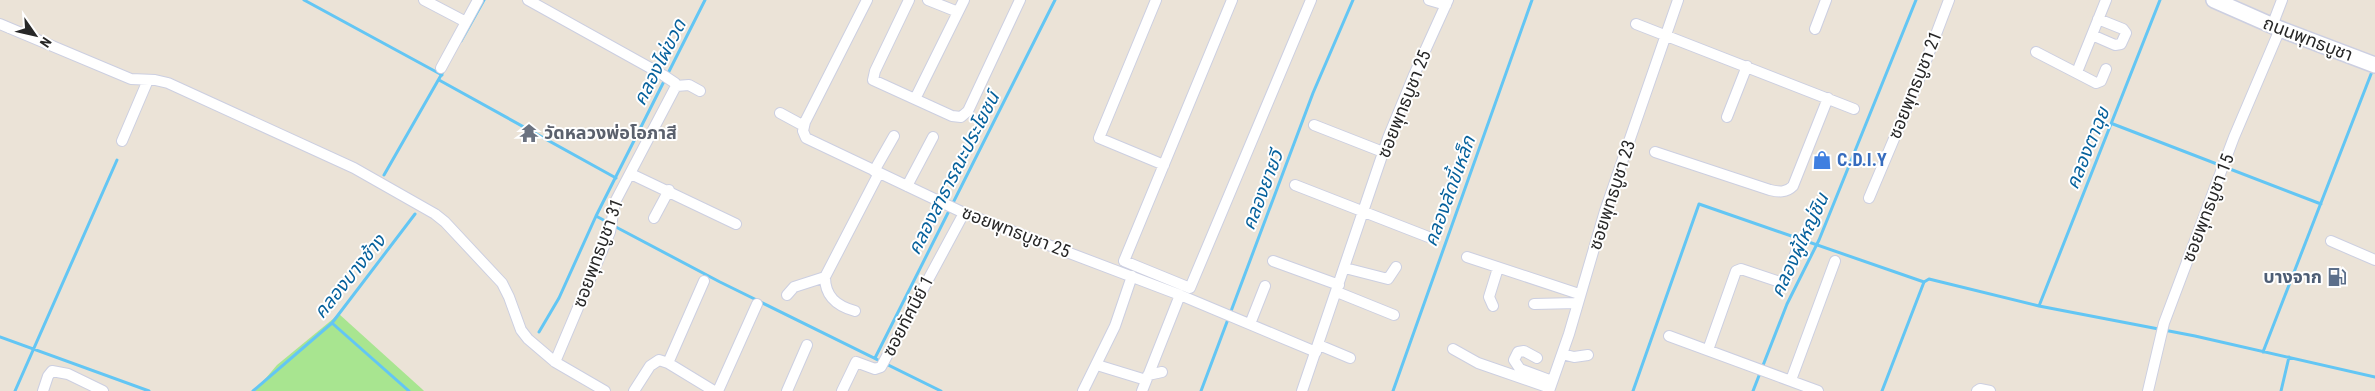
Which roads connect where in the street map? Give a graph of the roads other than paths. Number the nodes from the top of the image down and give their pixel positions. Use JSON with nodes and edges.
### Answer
{"nodes":[{"id":1,"x":424,"y":0,"type":"edge"},
{"id":2,"x":478,"y":0,"type":"edge"},
{"id":3,"x":528,"y":0,"type":"edge"},
{"id":4,"x":867,"y":0,"type":"edge"},
{"id":5,"x":909,"y":0,"type":"edge"},
{"id":6,"x":928,"y":0,"type":"edge"},
{"id":7,"x":964,"y":0,"type":"edge"},
{"id":8,"x":1020,"y":0,"type":"edge"},
{"id":9,"x":1156,"y":0,"type":"edge"},
{"id":10,"x":1232,"y":0,"type":"edge"},
{"id":11,"x":1311,"y":0,"type":"edge"},
{"id":12,"x":1429,"y":0,"type":"edge"},
{"id":13,"x":1678,"y":0,"type":"edge"},
{"id":14,"x":1826,"y":0,"type":"edge"},
{"id":15,"x":1949,"y":0,"type":"edge"},
{"id":16,"x":2106,"y":0,"type":"edge"},
{"id":17,"x":2214,"y":0,"type":"edge"},
{"id":18,"x":2282,"y":0,"type":"edge"},
{"id":19,"x":1447,"y":3,"type":"edge"},
{"id":20,"x":548,"y":5,"type":"edge"},
{"id":21,"x":2240,"y":5,"type":"edge"},
{"id":22,"x":958,"y":12,"type":"junction"},
{"id":23,"x":2098,"y":19,"type":"junction"},
{"id":24,"x":466,"y":22,"type":"junction"},
{"id":25,"x":0,"y":24,"type":"edge"},
{"id":26,"x":1636,"y":24,"type":"dead end"},
{"id":27,"x":2276,"y":27,"type":"junction"},
{"id":28,"x":1815,"y":29,"type":"dead end"},
{"id":29,"x":1666,"y":34,"type":"junction"},
{"id":30,"x":2092,"y":35,"type":"junction"},
{"id":31,"x":2036,"y":52,"type":"dead end"},
{"id":32,"x":2375,"y":65,"type":"edge"},
{"id":33,"x":1747,"y":66,"type":"junction"},
{"id":34,"x":442,"y":68,"type":"dead end"},
{"id":35,"x":2106,"y":69,"type":"dead end"},
{"id":36,"x":2077,"y":72,"type":"junction"},
{"id":37,"x":148,"y":80,"type":"junction"},
{"id":38,"x":670,"y":80,"type":"junction"},
{"id":39,"x":700,"y":91,"type":"dead end"},
{"id":40,"x":1828,"y":98,"type":"junction"},
{"id":41,"x":915,"y":99,"type":"junction"},
{"id":42,"x":1854,"y":109,"type":"dead end"},
{"id":43,"x":780,"y":113,"type":"dead end"},
{"id":44,"x":1727,"y":117,"type":"dead end"},
{"id":45,"x":1314,"y":125,"type":"dead end"},
{"id":46,"x":804,"y":126,"type":"junction"},
{"id":47,"x":894,"y":136,"type":"dead end"},
{"id":48,"x":933,"y":137,"type":"dead end"},
{"id":49,"x":122,"y":141,"type":"dead end"},
{"id":50,"x":1383,"y":152,"type":"junction"},
{"id":51,"x":1655,"y":152,"type":"dead end"},
{"id":52,"x":1164,"y":165,"type":"junction"},
{"id":53,"x":877,"y":172,"type":"junction"},
{"id":54,"x":631,"y":174,"type":"junction"},
{"id":55,"x":1295,"y":185,"type":"dead end"},
{"id":56,"x":906,"y":186,"type":"junction"},
{"id":57,"x":669,"y":190,"type":"junction"},
{"id":58,"x":1869,"y":198,"type":"dead end"},
{"id":59,"x":1364,"y":211,"type":"junction"},
{"id":60,"x":964,"y":213,"type":"junction"},
{"id":61,"x":654,"y":218,"type":"dead end"},
{"id":62,"x":736,"y":224,"type":"dead end"},
{"id":63,"x":1431,"y":238,"type":"dead end"},
{"id":64,"x":2331,"y":241,"type":"dead end"},
{"id":65,"x":1797,"y":249,"type":"dead end"},
{"id":66,"x":1467,"y":257,"type":"dead end"},
{"id":67,"x":2375,"y":260,"type":"edge"},
{"id":68,"x":1273,"y":261,"type":"dead end"},
{"id":69,"x":1835,"y":261,"type":"dead end"},
{"id":70,"x":1396,"y":267,"type":"dead end"},
{"id":71,"x":1345,"y":268,"type":"junction"},
{"id":72,"x":1498,"y":268,"type":"junction"},
{"id":73,"x":1132,"y":276,"type":"junction"},
{"id":74,"x":825,"y":277,"type":"junction"},
{"id":75,"x":704,"y":281,"type":"dead end"},
{"id":76,"x":1266,"y":286,"type":"dead end"},
{"id":77,"x":1338,"y":288,"type":"junction"},
{"id":78,"x":787,"y":295,"type":"dead end"},
{"id":79,"x":1180,"y":295,"type":"junction"},
{"id":80,"x":1578,"y":299,"type":"junction"},
{"id":81,"x":757,"y":304,"type":"dead end"},
{"id":82,"x":1534,"y":304,"type":"dead end"},
{"id":83,"x":1493,"y":306,"type":"dead end"},
{"id":84,"x":855,"y":311,"type":"dead end"},
{"id":85,"x":1394,"y":315,"type":"dead end"},
{"id":86,"x":1250,"y":324,"type":"junction"},
{"id":87,"x":1669,"y":336,"type":"dead end"},
{"id":88,"x":807,"y":345,"type":"dead end"},
{"id":89,"x":1318,"y":349,"type":"junction"},
{"id":90,"x":1453,"y":349,"type":"dead end"},
{"id":91,"x":1708,"y":350,"type":"junction"},
{"id":92,"x":1562,"y":354,"type":"junction"},
{"id":93,"x":1588,"y":355,"type":"dead end"},
{"id":94,"x":1350,"y":358,"type":"dead end"},
{"id":95,"x":1538,"y":358,"type":"dead end"},
{"id":96,"x":555,"y":362,"type":"junction"},
{"id":97,"x":668,"y":363,"type":"junction"},
{"id":98,"x":1097,"y":365,"type":"junction"},
{"id":99,"x":1162,"y":372,"type":"dead end"},
{"id":100,"x":1791,"y":380,"type":"junction"},
{"id":101,"x":1146,"y":385,"type":"edge"},
{"id":102,"x":1550,"y":387,"type":"edge"},
{"id":103,"x":43,"y":391,"type":"edge"},
{"id":104,"x":103,"y":391,"type":"edge"},
{"id":105,"x":605,"y":391,"type":"edge"},
{"id":106,"x":634,"y":391,"type":"edge"},
{"id":107,"x":714,"y":391,"type":"edge"},
{"id":108,"x":718,"y":391,"type":"edge"},
{"id":109,"x":787,"y":391,"type":"edge"},
{"id":110,"x":842,"y":391,"type":"edge"},
{"id":111,"x":1083,"y":391,"type":"edge"},
{"id":112,"x":1302,"y":391,"type":"edge"},
{"id":113,"x":1818,"y":391,"type":"edge"},
{"id":114,"x":1977,"y":391,"type":"edge"},
{"id":115,"x":1990,"y":391,"type":"edge"},
{"id":116,"x":2148,"y":391,"type":"edge"}],
"edges":[{"from":1,"to":24,"type":"street"},
{"from":2,"to":24,"type":"street"},
{"from":3,"to":20,"type":"street"},
{"from":4,"to":46,"type":"street"},
{"from":5,"to":41,"type":"street"},
{"from":6,"to":22,"type":"street"},
{"from":7,"to":22,"type":"street"},
{"from":8,"to":41,"type":"street"},
{"from":9,"to":52,"type":"street"},
{"from":10,"to":52,"type":"street"},
{"from":11,"to":52,"type":"street"},
{"from":12,"to":19,"type":"street"},
{"from":13,"to":29,"type":"street","name":"ซอยพุทธบูชา 23"},
{"from":14,"to":28,"type":"street"},
{"from":15,"to":58,"type":"street","name":"ซอยพุทธบูชา 21"},
{"from":16,"to":23,"type":"street"},
{"from":17,"to":21,"type":"main road","name":"ถนนพุทธบูชา"},
{"from":18,"to":27,"type":"street","name":"ซอยพุทธบูชา 15"},
{"from":19,"to":50,"type":"street","name":"ซอยพุทธบูชา 25"},
{"from":20,"to":38,"type":"street"},
{"from":21,"to":27,"type":"main road","name":"ถนนพุทธบูชา"},
{"from":22,"to":41,"type":"street"},
{"from":23,"to":30,"type":"street"},
{"from":23,"to":30,"type":"street"},
{"from":24,"to":34,"type":"street"},
{"from":25,"to":37,"type":"street"},
{"from":26,"to":29,"type":"street"},
{"from":27,"to":32,"type":"main road","name":"ถนนพุทธบูชา"},
{"from":27,"to":116,"type":"street","name":"ซอยพุทธบูชา 15"},
{"from":29,"to":33,"type":"street"},
{"from":29,"to":80,"type":"street","name":"ซอยพุทธบูชา 23"},
{"from":30,"to":36,"type":"street"},
{"from":31,"to":36,"type":"street"},
{"from":33,"to":40,"type":"street"},
{"from":33,"to":44,"type":"street"},
{"from":35,"to":36,"type":"street"},
{"from":37,"to":49,"type":"street"},
{"from":37,"to":96,"type":"street"},
{"from":38,"to":39,"type":"street"},
{"from":38,"to":54,"type":"street","name":"ซอยพุทธบูชา 31"},
{"from":40,"to":42,"type":"street"},
{"from":40,"to":51,"type":"street"},
{"from":43,"to":46,"type":"street"},
{"from":45,"to":50,"type":"street"},
{"from":46,"to":53,"type":"street","name":"ซอยพุทธบูชา 25"},
{"from":47,"to":53,"type":"street"},
{"from":48,"to":56,"type":"street"},
{"from":50,"to":59,"type":"street","name":"ซอยพุทธบูชา 25"},
{"from":53,"to":56,"type":"street","name":"ซอยพุทธบูชา 25"},
{"from":53,"to":74,"type":"street"},
{"from":54,"to":57,"type":"street"},
{"from":54,"to":96,"type":"street","name":"ซอยพุทธบูชา 31"},
{"from":55,"to":59,"type":"street"},
{"from":56,"to":60,"type":"street","name":"ซอยพุทธบูชา 25"},
{"from":57,"to":61,"type":"street"},
{"from":57,"to":62,"type":"street"},
{"from":59,"to":63,"type":"street"},
{"from":59,"to":71,"type":"street","name":"ซอยพุทธบูชา 25"},
{"from":60,"to":73,"type":"street","name":"ซอยพุทธบูชา 25"},
{"from":60,"to":110,"type":"street","name":"ซอยทัศนีย์ 1"},
{"from":64,"to":67,"type":"street"},
{"from":65,"to":91,"type":"street"},
{"from":66,"to":72,"type":"street"},
{"from":68,"to":77,"type":"street"},
{"from":69,"to":100,"type":"street"},
{"from":70,"to":71,"type":"street"},
{"from":71,"to":77,"type":"street","name":"ซอยพุทธบูชา 25"},
{"from":72,"to":80,"type":"street"},
{"from":72,"to":83,"type":"street"},
{"from":73,"to":79,"type":"street","name":"ซอยพุทธบูชา 25"},
{"from":73,"to":98,"type":"street"},
{"from":74,"to":78,"type":"street"},
{"from":74,"to":84,"type":"street"},
{"from":75,"to":97,"type":"street"},
{"from":76,"to":86,"type":"street"},
{"from":77,"to":85,"type":"street"},
{"from":77,"to":89,"type":"street","name":"ซอยพุทธบูชา 25"},
{"from":79,"to":86,"type":"street","name":"ซอยพุทธบูชา 25"},
{"from":79,"to":101,"type":"street"},
{"from":80,"to":82,"type":"street"},
{"from":80,"to":92,"type":"street","name":"ซอยพุทธบูชา 23"},
{"from":81,"to":108,"type":"street"},
{"from":86,"to":89,"type":"street","name":"ซอยพุทธบูชา 25"},
{"from":87,"to":91,"type":"street"},
{"from":88,"to":109,"type":"street"},
{"from":89,"to":94,"type":"street"},
{"from":89,"to":112,"type":"street","name":"ซอยพุทธบูชา 25"},
{"from":90,"to":102,"type":"street"},
{"from":91,"to":100,"type":"street"},
{"from":92,"to":93,"type":"street"},
{"from":92,"to":102,"type":"street","name":"ซอยพุทธบูชา 23"},
{"from":95,"to":102,"type":"street"},
{"from":96,"to":105,"type":"street"},
{"from":97,"to":106,"type":"street"},
{"from":97,"to":107,"type":"street"},
{"from":98,"to":101,"type":"street"},
{"from":98,"to":111,"type":"street"},
{"from":99,"to":101,"type":"street"},
{"from":100,"to":113,"type":"street"},
{"from":103,"to":104,"type":"street"},
{"from":114,"to":115,"type":"street"}]}
